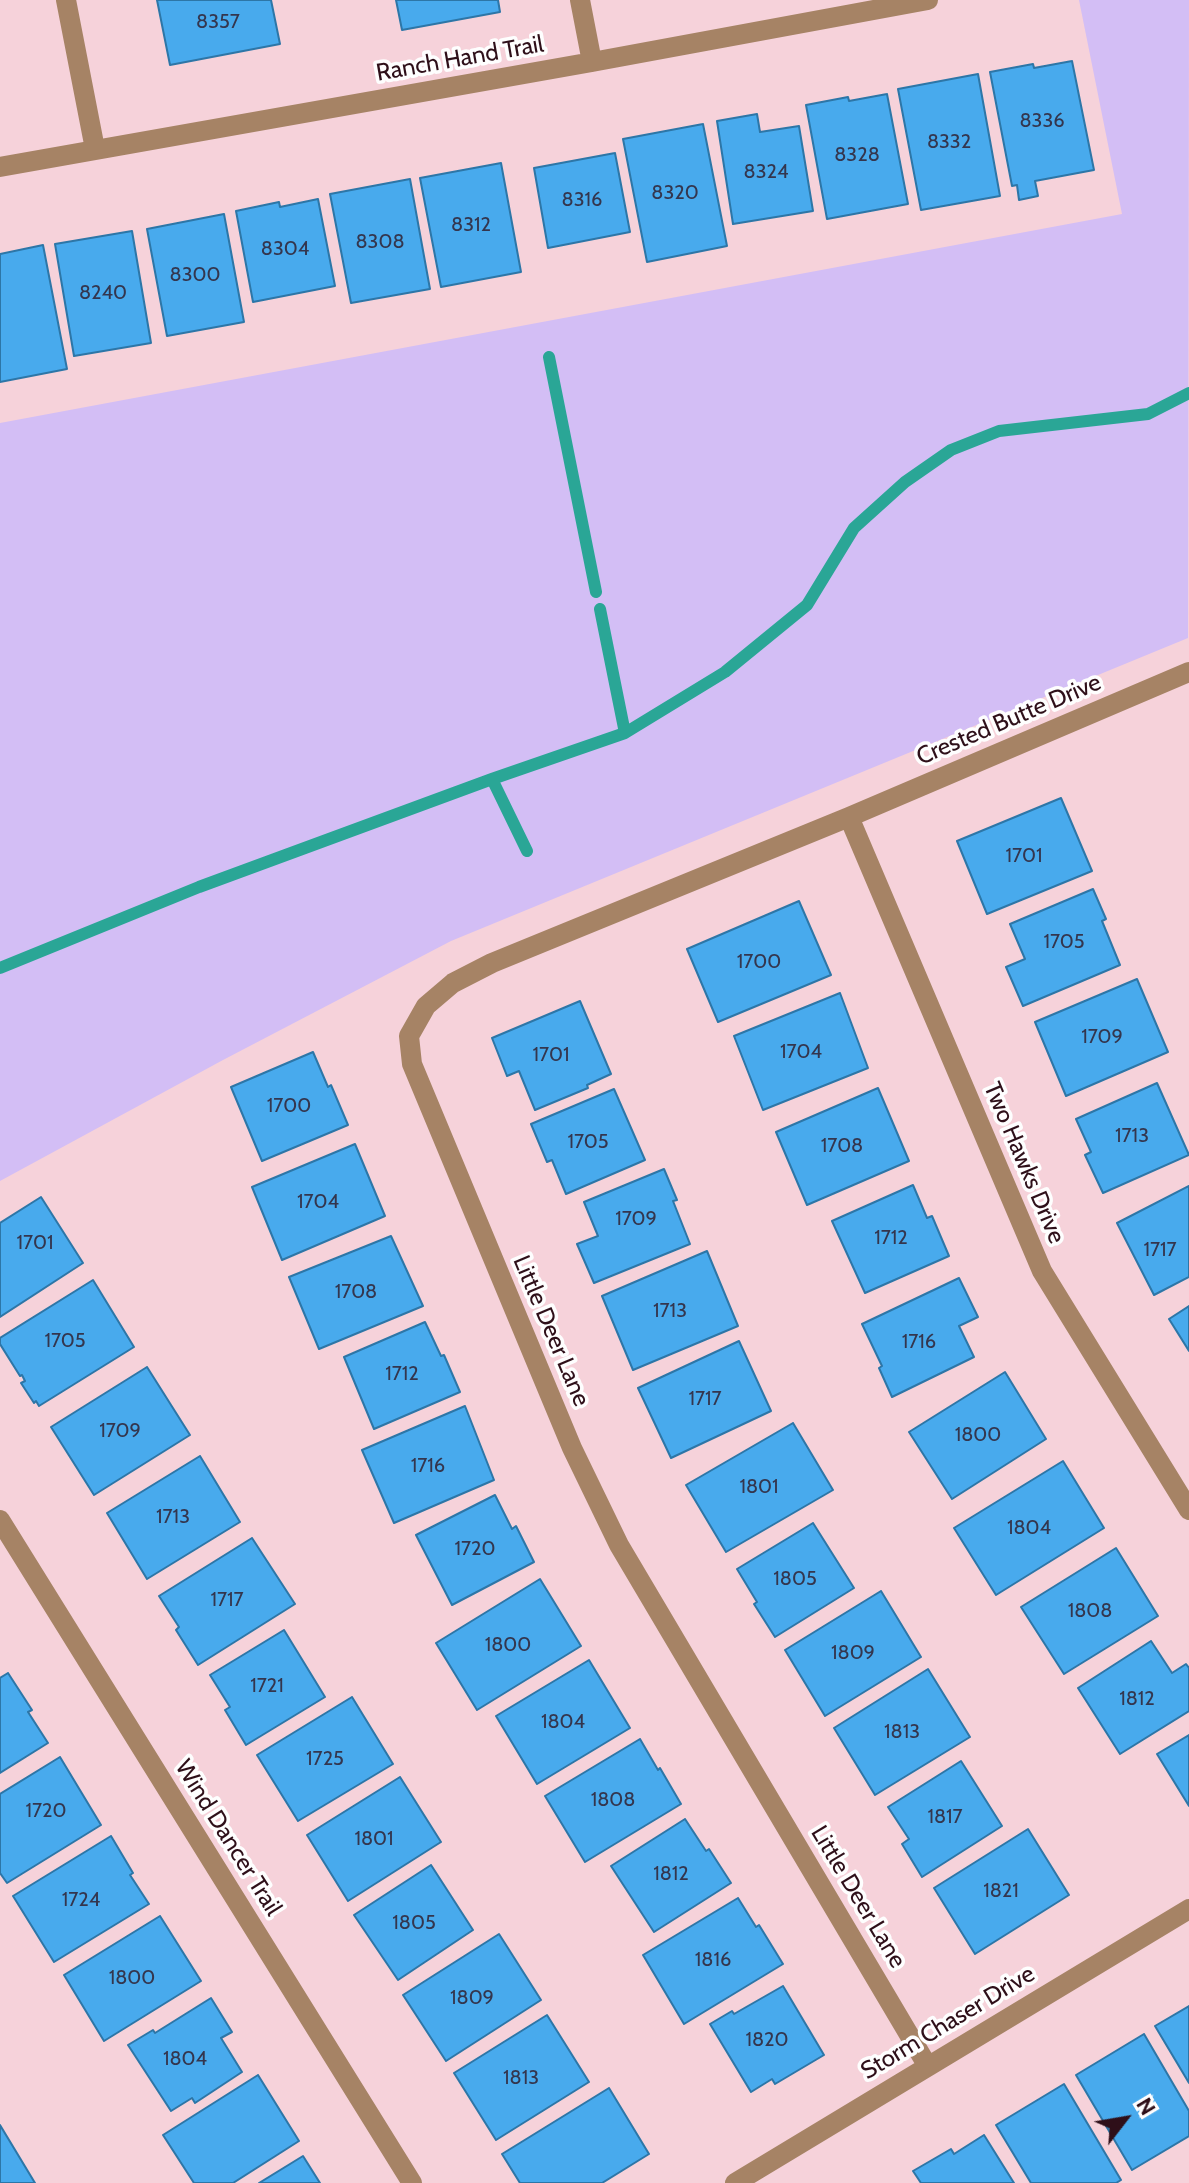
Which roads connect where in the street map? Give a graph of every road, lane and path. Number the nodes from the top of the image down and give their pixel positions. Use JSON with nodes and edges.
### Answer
{"nodes":[{"id":1,"x":66,"y":0,"type":"edge"},
{"id":2,"x":580,"y":0,"type":"edge"},
{"id":3,"x":928,"y":0,"type":"edge"},
{"id":4,"x":592,"y":62,"type":"junction"},
{"id":5,"x":95,"y":149,"type":"junction"},
{"id":6,"x":0,"y":167,"type":"edge"},
{"id":7,"x":1189,"y":672,"type":"edge"},
{"id":8,"x":849,"y":817,"type":"junction"},
{"id":9,"x":1189,"y":1510,"type":"edge"},
{"id":10,"x":0,"y":1520,"type":"edge"},
{"id":11,"x":1189,"y":1909,"type":"edge"},
{"id":12,"x":927,"y":2065,"type":"junction"},
{"id":13,"x":412,"y":2183,"type":"edge"},
{"id":14,"x":735,"y":2183,"type":"edge"}],
"edges":[{"from":1,"to":5,"type":"street"},
{"from":2,"to":4,"type":"street"},
{"from":3,"to":4,"type":"street","name":"Ranch Hand Trail"},
{"from":4,"to":5,"type":"street","name":"Ranch Hand Trail"},
{"from":5,"to":6,"type":"street","name":"Ranch Hand Trail"},
{"from":7,"to":8,"type":"street","name":"Crested Butte Drive"},
{"from":8,"to":9,"type":"street","name":"Two Hawks Drive"},
{"from":8,"to":12,"type":"street","name":"Little Deer Lane"},
{"from":10,"to":13,"type":"street","name":"Wind Dancer Trail"},
{"from":11,"to":12,"type":"street","name":"Storm Chaser Drive"},
{"from":12,"to":14,"type":"street","name":"Storm Chaser Drive"}]}
